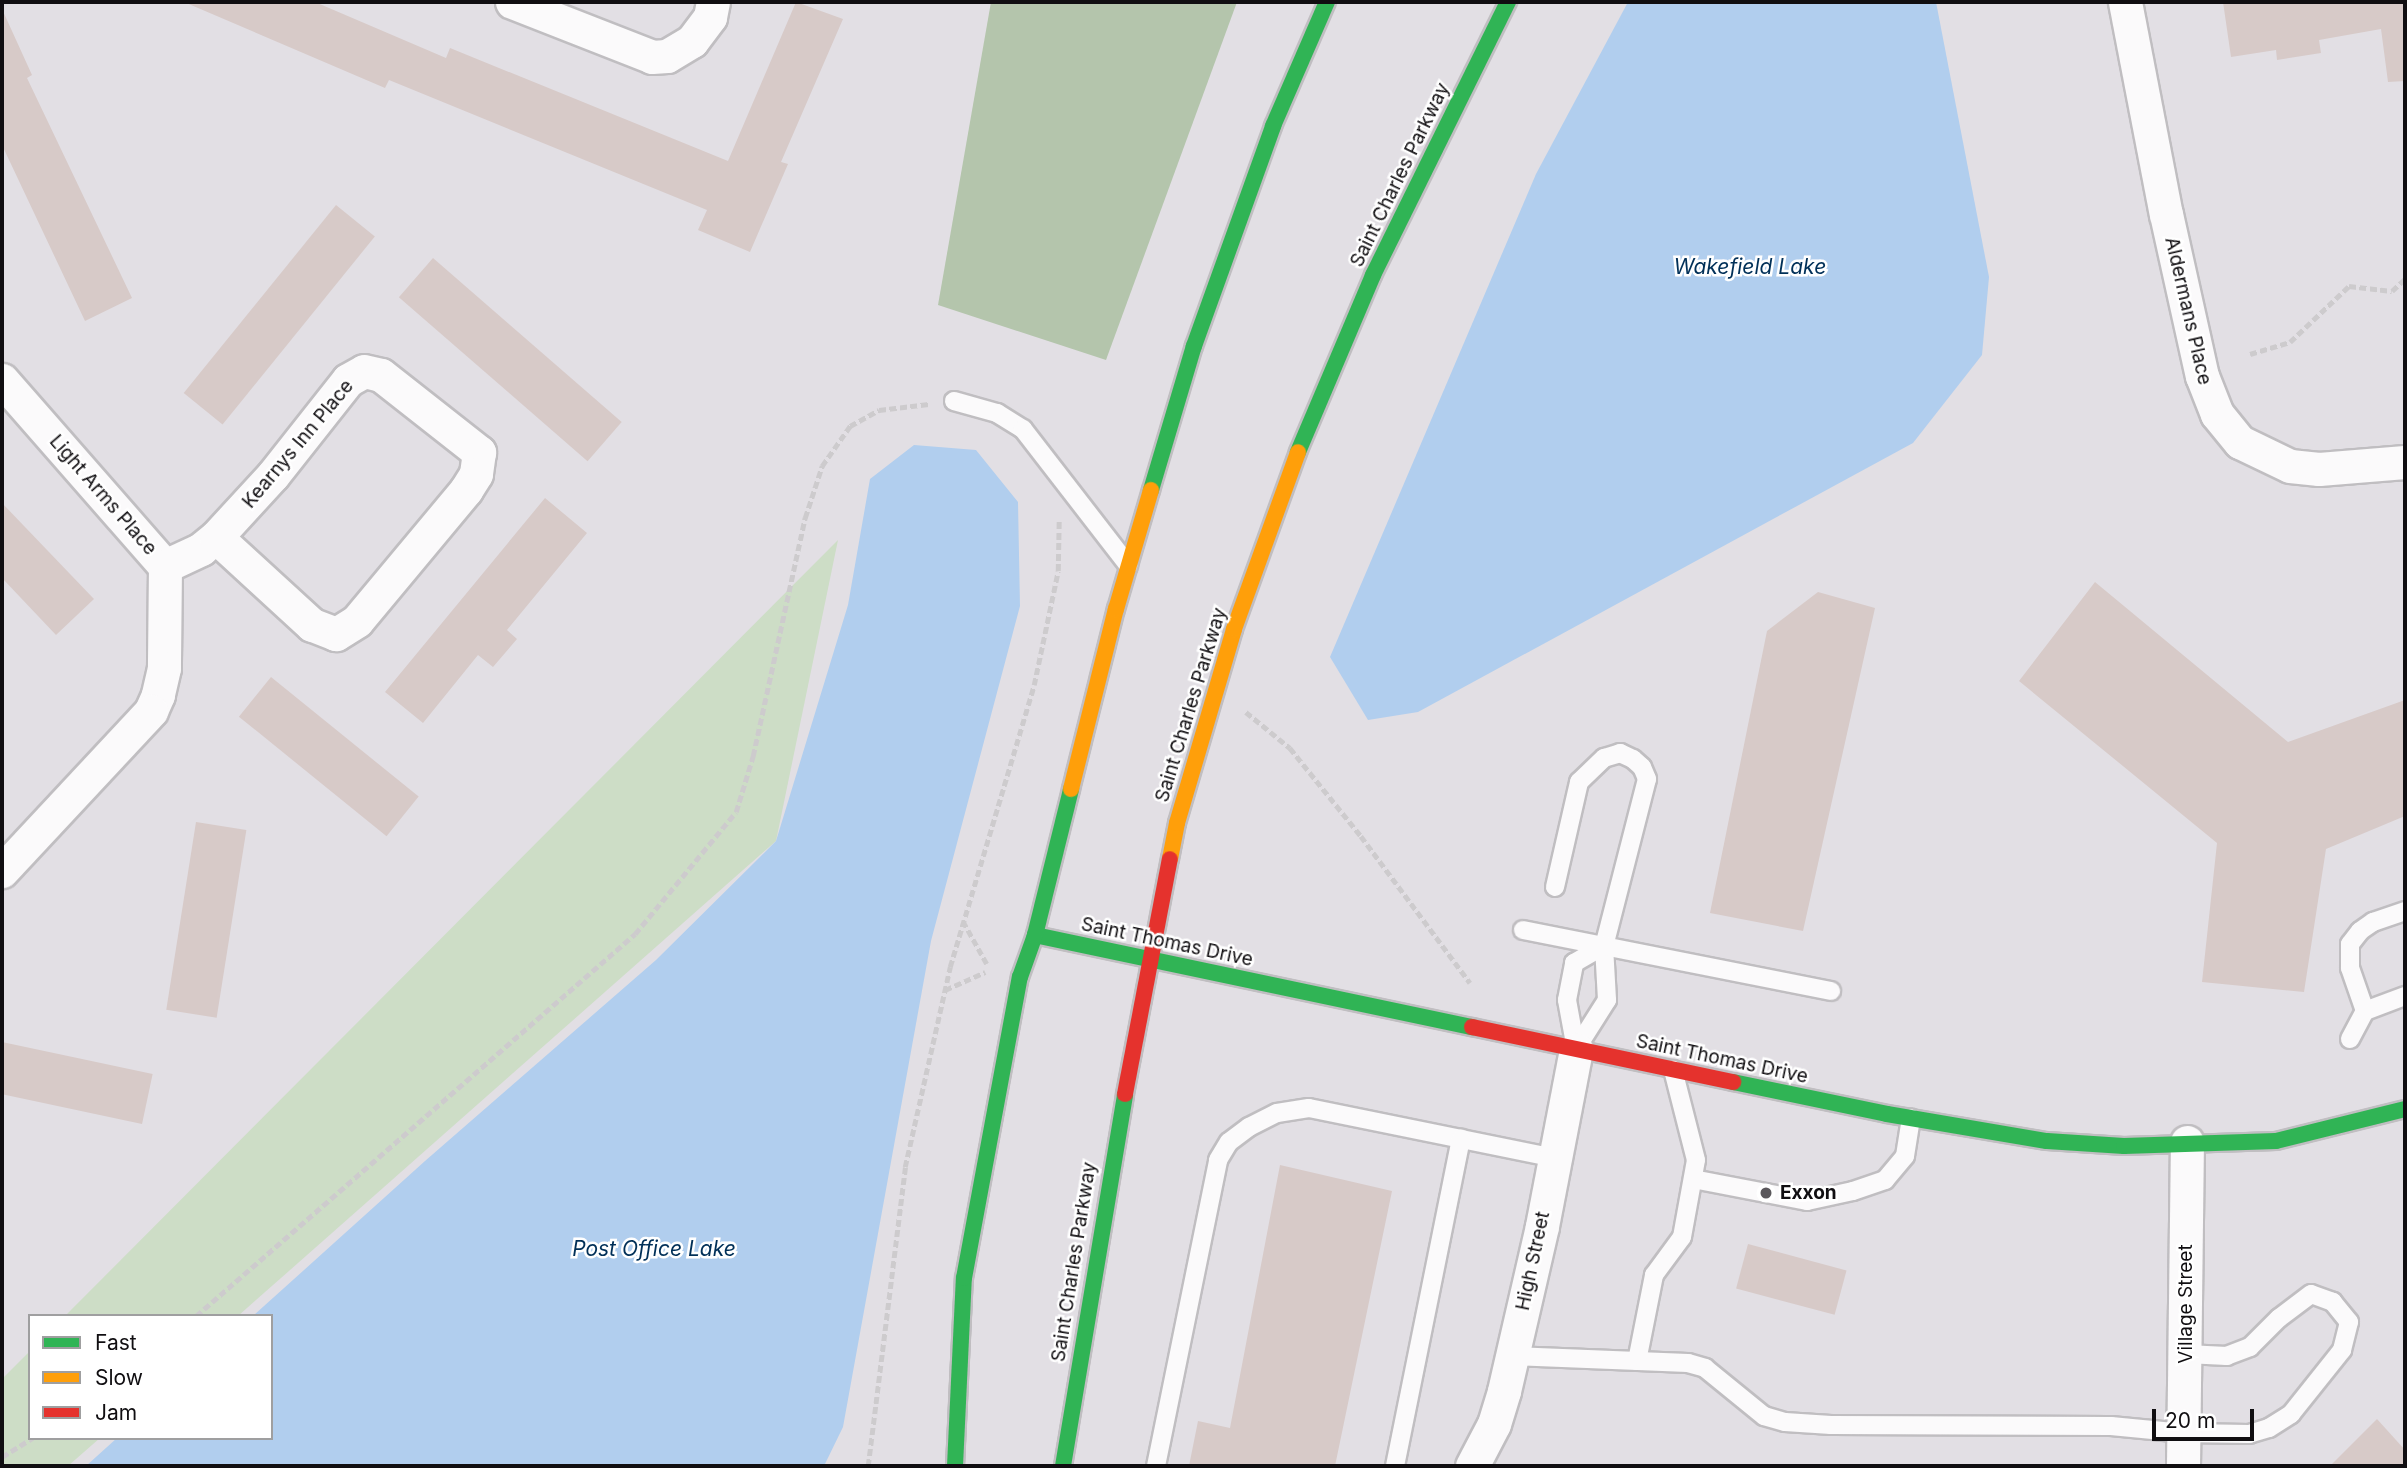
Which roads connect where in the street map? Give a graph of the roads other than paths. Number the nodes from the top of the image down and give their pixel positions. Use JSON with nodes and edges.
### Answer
{"nodes":[{"id":1,"x":512,"y":2,"type":"edge"},
{"id":2,"x":713,"y":2,"type":"edge"},
{"id":3,"x":1327,"y":2,"type":"edge"},
{"id":4,"x":1508,"y":2,"type":"edge"},
{"id":5,"x":2125,"y":2,"type":"edge"},
{"id":6,"x":2,"y":380,"type":"edge"},
{"id":7,"x":954,"y":401,"type":"road end"},
{"id":8,"x":2405,"y":461,"type":"edge"},
{"id":9,"x":216,"y":537,"type":"junction"},
{"id":10,"x":1128,"y":565,"type":"junction"},
{"id":11,"x":165,"y":566,"type":"junction"},
{"id":12,"x":2,"y":871,"type":"edge"},
{"id":13,"x":1555,"y":887,"type":"dead end"},
{"id":14,"x":2405,"y":911,"type":"edge"},
{"id":15,"x":1523,"y":930,"type":"dead end"},
{"id":16,"x":1035,"y":935,"type":"junction"},
{"id":17,"x":1604,"y":946,"type":"junction"},
{"id":18,"x":1149,"y":961,"type":"junction"},
{"id":19,"x":1831,"y":991,"type":"dead end"},
{"id":20,"x":2405,"y":996,"type":"edge"},
{"id":21,"x":2365,"y":1011,"type":"junction"},
{"id":22,"x":2350,"y":1039,"type":"dead end"},
{"id":23,"x":1576,"y":1049,"type":"junction"},
{"id":24,"x":1672,"y":1070,"type":"junction"},
{"id":25,"x":2405,"y":1109,"type":"edge"},
{"id":26,"x":1911,"y":1118,"type":"junction"},
{"id":27,"x":1461,"y":1139,"type":"junction"},
{"id":28,"x":2187,"y":1142,"type":"junction"},
{"id":29,"x":1555,"y":1158,"type":"junction"},
{"id":30,"x":1693,"y":1179,"type":"junction"},
{"id":31,"x":2186,"y":1354,"type":"junction"},
{"id":32,"x":1512,"y":1356,"type":"junction"},
{"id":33,"x":1637,"y":1361,"type":"junction"},
{"id":34,"x":2184,"y":1433,"type":"junction"},
{"id":35,"x":955,"y":1466,"type":"edge"},
{"id":36,"x":1063,"y":1466,"type":"edge"},
{"id":37,"x":1156,"y":1466,"type":"edge"},
{"id":38,"x":1395,"y":1466,"type":"edge"},
{"id":39,"x":1472,"y":1466,"type":"edge"},
{"id":40,"x":2183,"y":1466,"type":"edge"}],
"edges":[{"from":1,"to":2,"type":"street"},
{"from":3,"to":10,"type":"main road"},
{"from":4,"to":18,"type":"main road","name":"Saint Charles Parkway"},
{"from":5,"to":8,"type":"street","name":"Aldermans Place"},
{"from":6,"to":11,"type":"street","name":"Light Arms Place"},
{"from":7,"to":10,"type":"lane"},
{"from":9,"to":9,"type":"street","name":"Kearnys Inn Place"},
{"from":9,"to":11,"type":"street","name":"Kearnys Inn Place"},
{"from":10,"to":16,"type":"main road"},
{"from":11,"to":12,"type":"street","name":"Light Arms Place"},
{"from":13,"to":17,"type":"lane"},
{"from":14,"to":21,"type":"lane"},
{"from":15,"to":17,"type":"lane"},
{"from":16,"to":18,"type":"main road","name":"Saint Thomas Drive"},
{"from":16,"to":35,"type":"main road"},
{"from":17,"to":19,"type":"lane"},
{"from":17,"to":23,"type":"lane"},
{"from":17,"to":23,"type":"lane"},
{"from":18,"to":23,"type":"main road","name":"Saint Thomas Drive"},
{"from":18,"to":36,"type":"main road","name":"Saint Charles Parkway"},
{"from":20,"to":21,"type":"lane"},
{"from":21,"to":22,"type":"lane"},
{"from":23,"to":24,"type":"main road","name":"Saint Thomas Drive"},
{"from":23,"to":29,"type":"street","name":"High Street"},
{"from":24,"to":26,"type":"main road","name":"Saint Thomas Drive"},
{"from":24,"to":30,"type":"lane"},
{"from":25,"to":28,"type":"main road","name":"Saint Thomas Drive"},
{"from":26,"to":28,"type":"main road","name":"Saint Thomas Drive"},
{"from":26,"to":30,"type":"lane"},
{"from":27,"to":29,"type":"lane"},
{"from":27,"to":37,"type":"lane"},
{"from":27,"to":38,"type":"lane"},
{"from":28,"to":31,"type":"street","name":"Village Street"},
{"from":29,"to":32,"type":"street","name":"High Street"},
{"from":30,"to":33,"type":"lane"},
{"from":31,"to":34,"type":"street","name":"Village Street"},
{"from":31,"to":34,"type":"lane"},
{"from":32,"to":33,"type":"lane"},
{"from":32,"to":39,"type":"street","name":"High Street"},
{"from":33,"to":34,"type":"lane"},
{"from":34,"to":40,"type":"street","name":"Village Street"}]}
